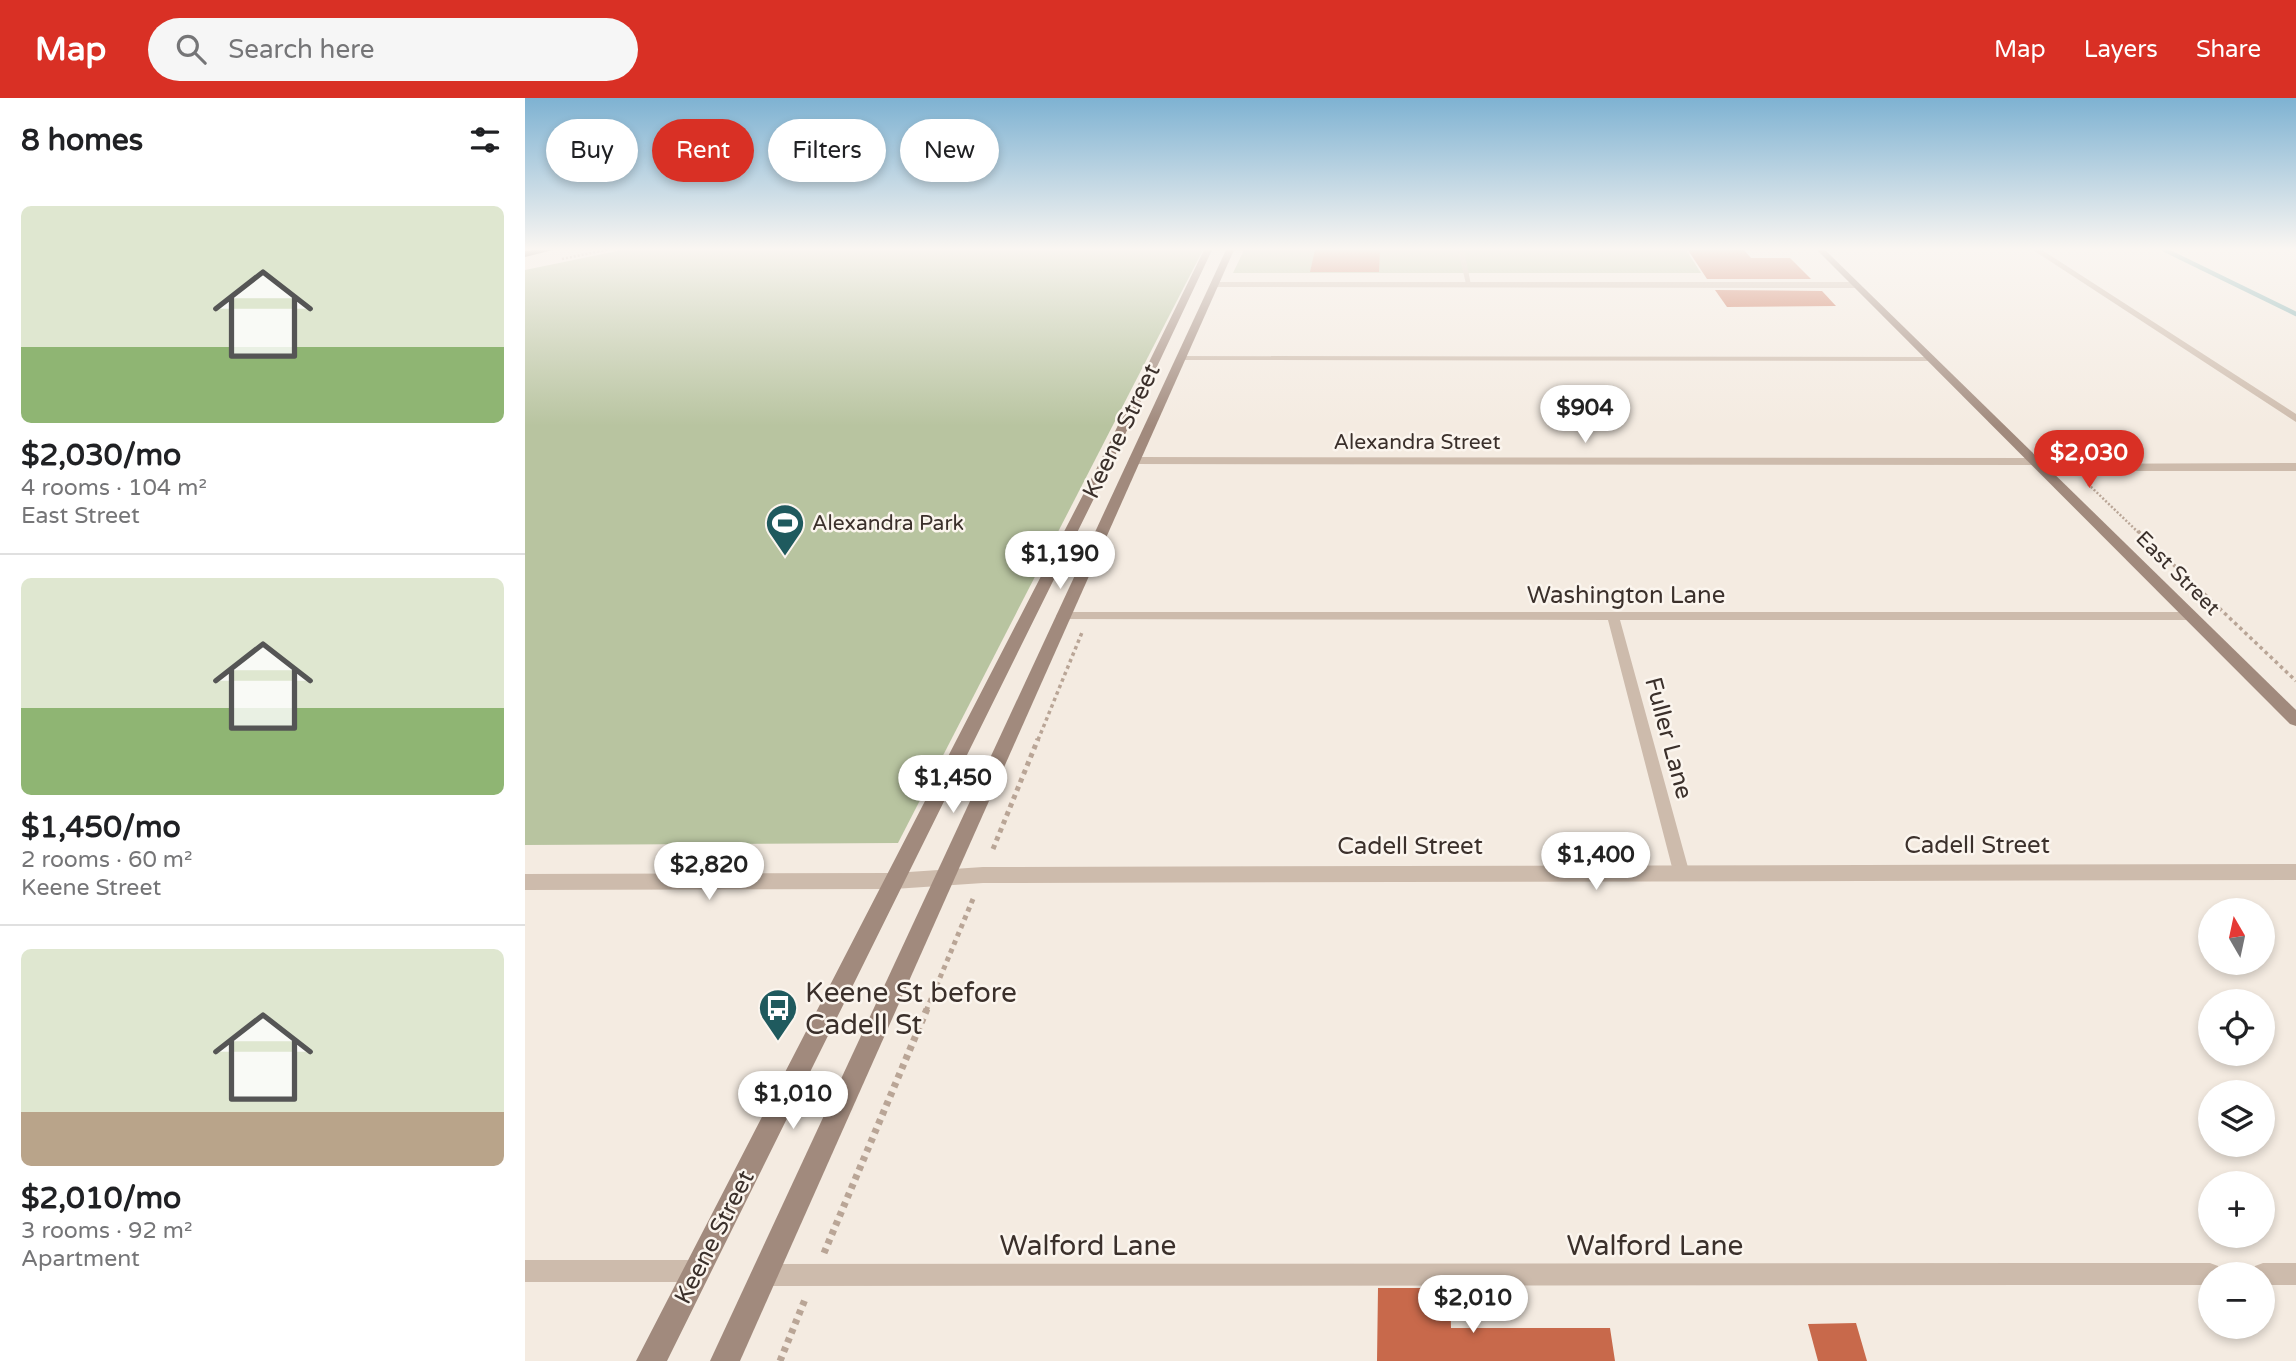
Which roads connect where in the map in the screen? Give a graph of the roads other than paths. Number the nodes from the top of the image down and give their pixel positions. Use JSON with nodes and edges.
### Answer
{"nodes":[{"id":1,"x":1180,"y":309,"type":"edge"},
{"id":2,"x":1204,"y":309,"type":"edge"},
{"id":3,"x":1881,"y":309,"type":"edge"},
{"id":4,"x":2127,"y":309,"type":"edge"},
{"id":5,"x":1180,"y":358,"type":"junction"},
{"id":6,"x":1932,"y":359,"type":"junction"},
{"id":7,"x":2296,"y":419,"type":"edge"},
{"id":8,"x":1107,"y":460,"type":"junction"},
{"id":9,"x":1133,"y":461,"type":"junction"},
{"id":10,"x":2040,"y":464,"type":"junction"},
{"id":11,"x":2296,"y":467,"type":"edge"},
{"id":12,"x":1062,"y":616,"type":"junction"},
{"id":13,"x":1613,"y":616,"type":"junction"},
{"id":14,"x":2191,"y":616,"type":"junction"},
{"id":15,"x":2296,"y":720,"type":"edge"},
{"id":16,"x":1681,"y":871,"type":"junction"},
{"id":17,"x":2296,"y":872,"type":"edge"},
{"id":18,"x":948,"y":875,"type":"junction"},
{"id":19,"x":894,"y":881,"type":"junction"},
{"id":20,"x":525,"y":882,"type":"edge"},
{"id":21,"x":525,"y":1271,"type":"edge"},
{"id":22,"x":697,"y":1271,"type":"junction"},
{"id":23,"x":2198,"y":1274,"type":"edge"},
{"id":24,"x":2275,"y":1274,"type":"edge"},
{"id":25,"x":2296,"y":1274,"type":"edge"},
{"id":26,"x":764,"y":1275,"type":"junction"},
{"id":27,"x":652,"y":1361,"type":"edge"},
{"id":28,"x":725,"y":1361,"type":"edge"}],
"edges":[{"from":1,"to":8,"type":"street","name":"Keene Street"},
{"from":2,"to":5,"type":"street","name":"Keene Street"},
{"from":3,"to":6,"type":"street","name":"East Street"},
{"from":4,"to":7,"type":"street"},
{"from":5,"to":6,"type":"lane"},
{"from":5,"to":9,"type":"street","name":"Keene Street"},
{"from":6,"to":10,"type":"street","name":"East Street"},
{"from":8,"to":9,"type":"street"},
{"from":8,"to":19,"type":"street","name":"Keene Street"},
{"from":9,"to":10,"type":"street","name":"Alexandra Street"},
{"from":9,"to":12,"type":"street","name":"Keene Street"},
{"from":10,"to":11,"type":"street","name":"Alexandra Street"},
{"from":10,"to":14,"type":"street","name":"East Street"},
{"from":12,"to":13,"type":"lane","name":"Washington Lane"},
{"from":12,"to":18,"type":"street","name":"Keene Street"},
{"from":13,"to":14,"type":"lane","name":"Washington Lane"},
{"from":13,"to":16,"type":"lane","name":"Fuller Lane"},
{"from":14,"to":15,"type":"street","name":"East Street"},
{"from":16,"to":17,"type":"street","name":"Cadell Street"},
{"from":16,"to":18,"type":"street","name":"Cadell Street"},
{"from":18,"to":19,"type":"street","name":"Cadell Street"},
{"from":18,"to":26,"type":"street","name":"Keene Street"},
{"from":19,"to":20,"type":"street","name":"Cadell Street"},
{"from":19,"to":22,"type":"street","name":"Keene Street"},
{"from":21,"to":22,"type":"lane"},
{"from":22,"to":27,"type":"street","name":"Keene Street"},
{"from":23,"to":26,"type":"lane","name":"Walford Lane"},
{"from":24,"to":25,"type":"lane"},
{"from":26,"to":28,"type":"street","name":"Keene Street"}]}
